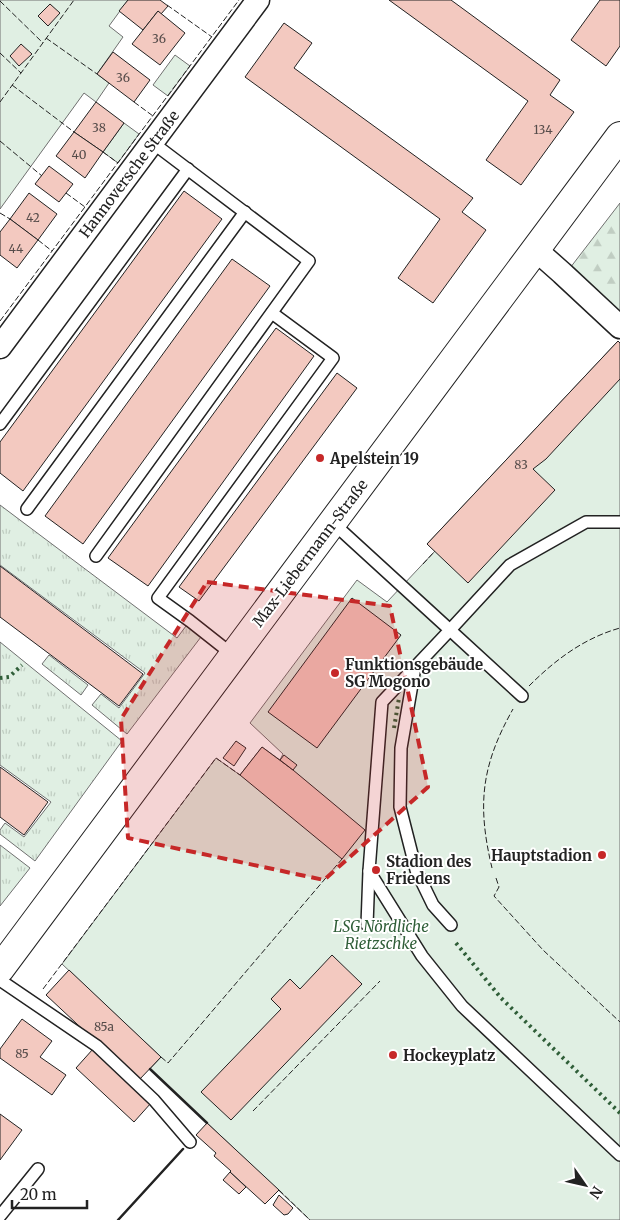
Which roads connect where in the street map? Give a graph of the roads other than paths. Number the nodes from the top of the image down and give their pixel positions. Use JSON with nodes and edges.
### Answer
{"nodes":[{"id":1,"x":258,"y":0,"type":"edge"},
{"id":2,"x":620,"y":136,"type":"edge"},
{"id":3,"x":153,"y":143,"type":"junction"},
{"id":4,"x":188,"y":169,"type":"junction"},
{"id":5,"x":245,"y":212,"type":"junction"},
{"id":6,"x":536,"y":250,"type":"junction"},
{"id":7,"x":272,"y":313,"type":"junction"},
{"id":8,"x":620,"y":327,"type":"edge"},
{"id":9,"x":0,"y":347,"type":"edge"},
{"id":10,"x":0,"y":424,"type":"edge"},
{"id":11,"x":27,"y":509,"type":"dead end"},
{"id":12,"x":620,"y":522,"type":"edge"},
{"id":13,"x":334,"y":523,"type":"junction"},
{"id":14,"x":96,"y":556,"type":"dead end"},
{"id":15,"x":450,"y":630,"type":"junction"},
{"id":16,"x":234,"y":655,"type":"junction"},
{"id":17,"x":415,"y":667,"type":"junction"},
{"id":18,"x":522,"y":696,"type":"dead end"},
{"id":19,"x":369,"y":870,"type":"junction"},
{"id":20,"x":367,"y":925,"type":"dead end"},
{"id":21,"x":451,"y":925,"type":"dead end"},
{"id":22,"x":0,"y":969,"type":"edge"},
{"id":23,"x":0,"y":980,"type":"edge"},
{"id":24,"x":190,"y":1142,"type":"dead end"},
{"id":25,"x":620,"y":1155,"type":"edge"},
{"id":26,"x":38,"y":1169,"type":"dead end"},
{"id":27,"x":0,"y":1216,"type":"edge"}],
"edges":[{"from":1,"to":3,"type":"street","name":"Hannoversche Straße"},
{"from":2,"to":6,"type":"main road","name":"Max-Liebermann-Straße"},
{"from":3,"to":4,"type":"lane"},
{"from":3,"to":9,"type":"street","name":"Hannoversche Straße"},
{"from":4,"to":5,"type":"lane"},
{"from":4,"to":10,"type":"lane"},
{"from":5,"to":7,"type":"lane"},
{"from":5,"to":11,"type":"lane"},
{"from":6,"to":8,"type":"street"},
{"from":6,"to":13,"type":"main road","name":"Max-Liebermann-Straße"},
{"from":7,"to":14,"type":"lane"},
{"from":7,"to":16,"type":"lane"},
{"from":12,"to":15,"type":"lane"},
{"from":13,"to":15,"type":"lane"},
{"from":13,"to":16,"type":"main road","name":"Max-Liebermann-Straße"},
{"from":15,"to":17,"type":"lane"},
{"from":15,"to":18,"type":"lane"},
{"from":16,"to":22,"type":"main road","name":"Max-Liebermann-Straße"},
{"from":17,"to":19,"type":"lane"},
{"from":17,"to":21,"type":"lane"},
{"from":19,"to":20,"type":"lane"},
{"from":19,"to":25,"type":"lane"},
{"from":23,"to":24,"type":"lane"},
{"from":26,"to":27,"type":"lane"}]}
